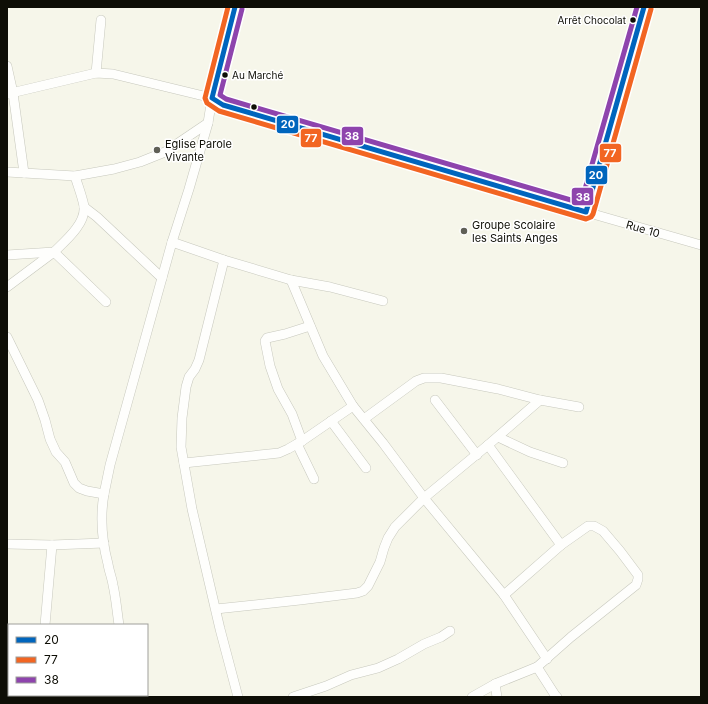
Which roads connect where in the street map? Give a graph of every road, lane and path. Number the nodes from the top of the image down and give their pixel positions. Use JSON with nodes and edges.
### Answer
{"nodes":[{"id":1,"x":234,"y":7,"type":"edge"},
{"id":2,"x":101,"y":20,"type":"dead end"},
{"id":3,"x":7,"y":66,"type":"edge"},
{"id":4,"x":96,"y":73,"type":"junction"},
{"id":5,"x":10,"y":93,"type":"edge"},
{"id":6,"x":212,"y":98,"type":"junction"},
{"id":7,"x":208,"y":123,"type":"junction"},
{"id":8,"x":7,"y":172,"type":"edge"},
{"id":9,"x":24,"y":173,"type":"junction"},
{"id":10,"x":75,"y":176,"type":"junction"},
{"id":11,"x":84,"y":207,"type":"junction"},
{"id":12,"x":172,"y":242,"type":"junction"},
{"id":13,"x":701,"y":245,"type":"edge"},
{"id":14,"x":54,"y":252,"type":"junction"},
{"id":15,"x":7,"y":255,"type":"edge"},
{"id":16,"x":224,"y":260,"type":"junction"},
{"id":17,"x":162,"y":278,"type":"junction"},
{"id":18,"x":290,"y":280,"type":"junction"},
{"id":19,"x":7,"y":288,"type":"edge"},
{"id":20,"x":383,"y":301,"type":"dead end"},
{"id":21,"x":106,"y":302,"type":"dead end"},
{"id":22,"x":310,"y":326,"type":"junction"},
{"id":23,"x":7,"y":337,"type":"edge"},
{"id":24,"x":435,"y":400,"type":"dead end"},
{"id":25,"x":540,"y":400,"type":"junction"},
{"id":26,"x":352,"y":406,"type":"junction"},
{"id":27,"x":579,"y":407,"type":"dead end"},
{"id":28,"x":364,"y":419,"type":"junction"},
{"id":29,"x":331,"y":421,"type":"junction"},
{"id":30,"x":498,"y":437,"type":"junction"},
{"id":31,"x":300,"y":442,"type":"junction"},
{"id":32,"x":488,"y":446,"type":"junction"},
{"id":33,"x":477,"y":455,"type":"junction"},
{"id":34,"x":184,"y":463,"type":"junction"},
{"id":35,"x":563,"y":463,"type":"dead end"},
{"id":36,"x":366,"y":468,"type":"dead end"},
{"id":37,"x":314,"y":479,"type":"dead end"},
{"id":38,"x":104,"y":494,"type":"junction"},
{"id":39,"x":424,"y":498,"type":"junction"},
{"id":40,"x":104,"y":543,"type":"junction"},
{"id":41,"x":7,"y":544,"type":"edge"},
{"id":42,"x":52,"y":545,"type":"junction"},
{"id":43,"x":561,"y":545,"type":"junction"},
{"id":44,"x":504,"y":595,"type":"junction"},
{"id":45,"x":216,"y":609,"type":"junction"},
{"id":46,"x":45,"y":624,"type":"edge"},
{"id":47,"x":119,"y":624,"type":"edge"},
{"id":48,"x":450,"y":631,"type":"dead end"},
{"id":49,"x":547,"y":659,"type":"junction"},
{"id":50,"x":538,"y":667,"type":"junction"},
{"id":51,"x":495,"y":684,"type":"junction"},
{"id":52,"x":556,"y":696,"type":"edge"},
{"id":53,"x":238,"y":697,"type":"edge"},
{"id":54,"x":293,"y":697,"type":"edge"},
{"id":55,"x":472,"y":697,"type":"edge"},
{"id":56,"x":497,"y":697,"type":"edge"}],
"edges":[{"from":1,"to":6,"type":"street"},
{"from":2,"to":4,"type":"street"},
{"from":3,"to":5,"type":"street"},
{"from":4,"to":5,"type":"street","name":"Rue 10"},
{"from":4,"to":6,"type":"street","name":"Rue 10"},
{"from":5,"to":9,"type":"street"},
{"from":6,"to":7,"type":"street"},
{"from":6,"to":13,"type":"street","name":"Rue 10"},
{"from":7,"to":10,"type":"street"},
{"from":7,"to":12,"type":"street"},
{"from":8,"to":9,"type":"street"},
{"from":9,"to":10,"type":"street"},
{"from":10,"to":11,"type":"street"},
{"from":11,"to":14,"type":"street"},
{"from":11,"to":17,"type":"street"},
{"from":12,"to":16,"type":"street"},
{"from":12,"to":17,"type":"street"},
{"from":14,"to":15,"type":"street"},
{"from":14,"to":19,"type":"street"},
{"from":14,"to":21,"type":"street"},
{"from":16,"to":18,"type":"street"},
{"from":16,"to":34,"type":"street"},
{"from":17,"to":38,"type":"street"},
{"from":18,"to":20,"type":"street"},
{"from":18,"to":22,"type":"street"},
{"from":22,"to":26,"type":"street"},
{"from":22,"to":31,"type":"street"},
{"from":23,"to":38,"type":"street"},
{"from":24,"to":33,"type":"street"},
{"from":25,"to":27,"type":"street"},
{"from":25,"to":28,"type":"street"},
{"from":25,"to":30,"type":"street"},
{"from":26,"to":28,"type":"street"},
{"from":26,"to":29,"type":"street"},
{"from":28,"to":39,"type":"street"},
{"from":29,"to":31,"type":"street"},
{"from":29,"to":36,"type":"street"},
{"from":30,"to":32,"type":"street"},
{"from":30,"to":35,"type":"street"},
{"from":31,"to":34,"type":"street"},
{"from":31,"to":37,"type":"street"},
{"from":32,"to":33,"type":"street"},
{"from":32,"to":43,"type":"street"},
{"from":33,"to":39,"type":"street"},
{"from":34,"to":45,"type":"street"},
{"from":38,"to":40,"type":"street"},
{"from":39,"to":44,"type":"street"},
{"from":39,"to":45,"type":"street"},
{"from":40,"to":42,"type":"street"},
{"from":40,"to":47,"type":"street"},
{"from":41,"to":42,"type":"street"},
{"from":42,"to":46,"type":"street"},
{"from":43,"to":44,"type":"street"},
{"from":43,"to":49,"type":"street"},
{"from":44,"to":49,"type":"street"},
{"from":45,"to":53,"type":"street"},
{"from":48,"to":54,"type":"street"},
{"from":49,"to":50,"type":"street"},
{"from":50,"to":51,"type":"street"},
{"from":50,"to":52,"type":"street"},
{"from":51,"to":55,"type":"street"},
{"from":51,"to":56,"type":"street"}]}
